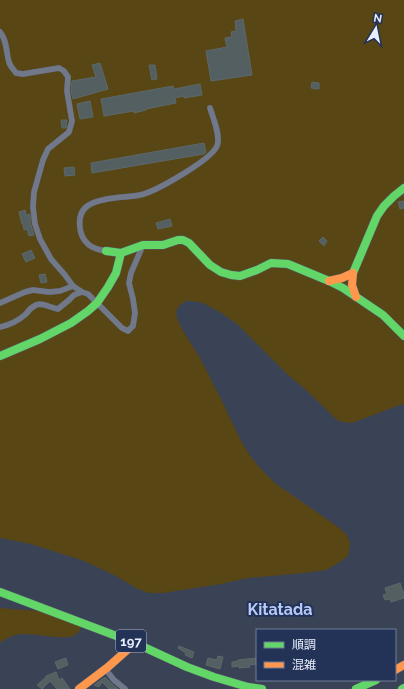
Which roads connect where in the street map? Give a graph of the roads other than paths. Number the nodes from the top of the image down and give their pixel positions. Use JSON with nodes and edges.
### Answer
{"nodes":[{"id":1,"x":0,"y":32,"type":"edge"},
{"id":2,"x":210,"y":108,"type":"dead end"},
{"id":3,"x":404,"y":188,"type":"edge"},
{"id":4,"x":143,"y":245,"type":"junction"},
{"id":5,"x":106,"y":251,"type":"joint"},
{"id":6,"x":121,"y":253,"type":"junction"},
{"id":7,"x":353,"y":272,"type":"junction"},
{"id":8,"x":329,"y":281,"type":"junction"},
{"id":9,"x":73,"y":286,"type":"junction"},
{"id":10,"x":82,"y":292,"type":"junction"},
{"id":11,"x":356,"y":298,"type":"junction"},
{"id":12,"x":0,"y":302,"type":"edge"},
{"id":13,"x":97,"y":304,"type":"junction"},
{"id":14,"x":0,"y":327,"type":"edge"},
{"id":15,"x":404,"y":336,"type":"edge"},
{"id":16,"x":0,"y":356,"type":"edge"},
{"id":17,"x":0,"y":592,"type":"edge"},
{"id":18,"x":135,"y":643,"type":"junction"},
{"id":19,"x":106,"y":670,"type":"junction"},
{"id":20,"x":374,"y":681,"type":"edge"},
{"id":21,"x":248,"y":688,"type":"edge"},
{"id":22,"x":79,"y":689,"type":"edge"},
{"id":23,"x":125,"y":689,"type":"edge"},
{"id":24,"x":262,"y":689,"type":"edge"},
{"id":25,"x":356,"y":689,"type":"edge"}],
"edges":[{"from":1,"to":9,"type":"street"},
{"from":2,"to":5,"type":"street"},
{"from":3,"to":7,"type":"main road"},
{"from":4,"to":6,"type":"main road"},
{"from":4,"to":8,"type":"main road"},
{"from":4,"to":13,"type":"street"},
{"from":5,"to":6,"type":"main road"},
{"from":6,"to":13,"type":"main road"},
{"from":7,"to":8,"type":"main road"},
{"from":7,"to":11,"type":"main road"},
{"from":8,"to":11,"type":"main road"},
{"from":9,"to":10,"type":"street"},
{"from":9,"to":12,"type":"street"},
{"from":10,"to":13,"type":"street"},
{"from":10,"to":14,"type":"street"},
{"from":11,"to":15,"type":"main road"},
{"from":13,"to":16,"type":"main road"},
{"from":17,"to":18,"type":"main road","number":"197"},
{"from":18,"to":19,"type":"main road"},
{"from":18,"to":21,"type":"main road","number":"197"},
{"from":19,"to":22,"type":"main road"},
{"from":19,"to":23,"type":"street"},
{"from":20,"to":25,"type":"main road"},
{"from":21,"to":24,"type":"main road","number":"197"}]}
